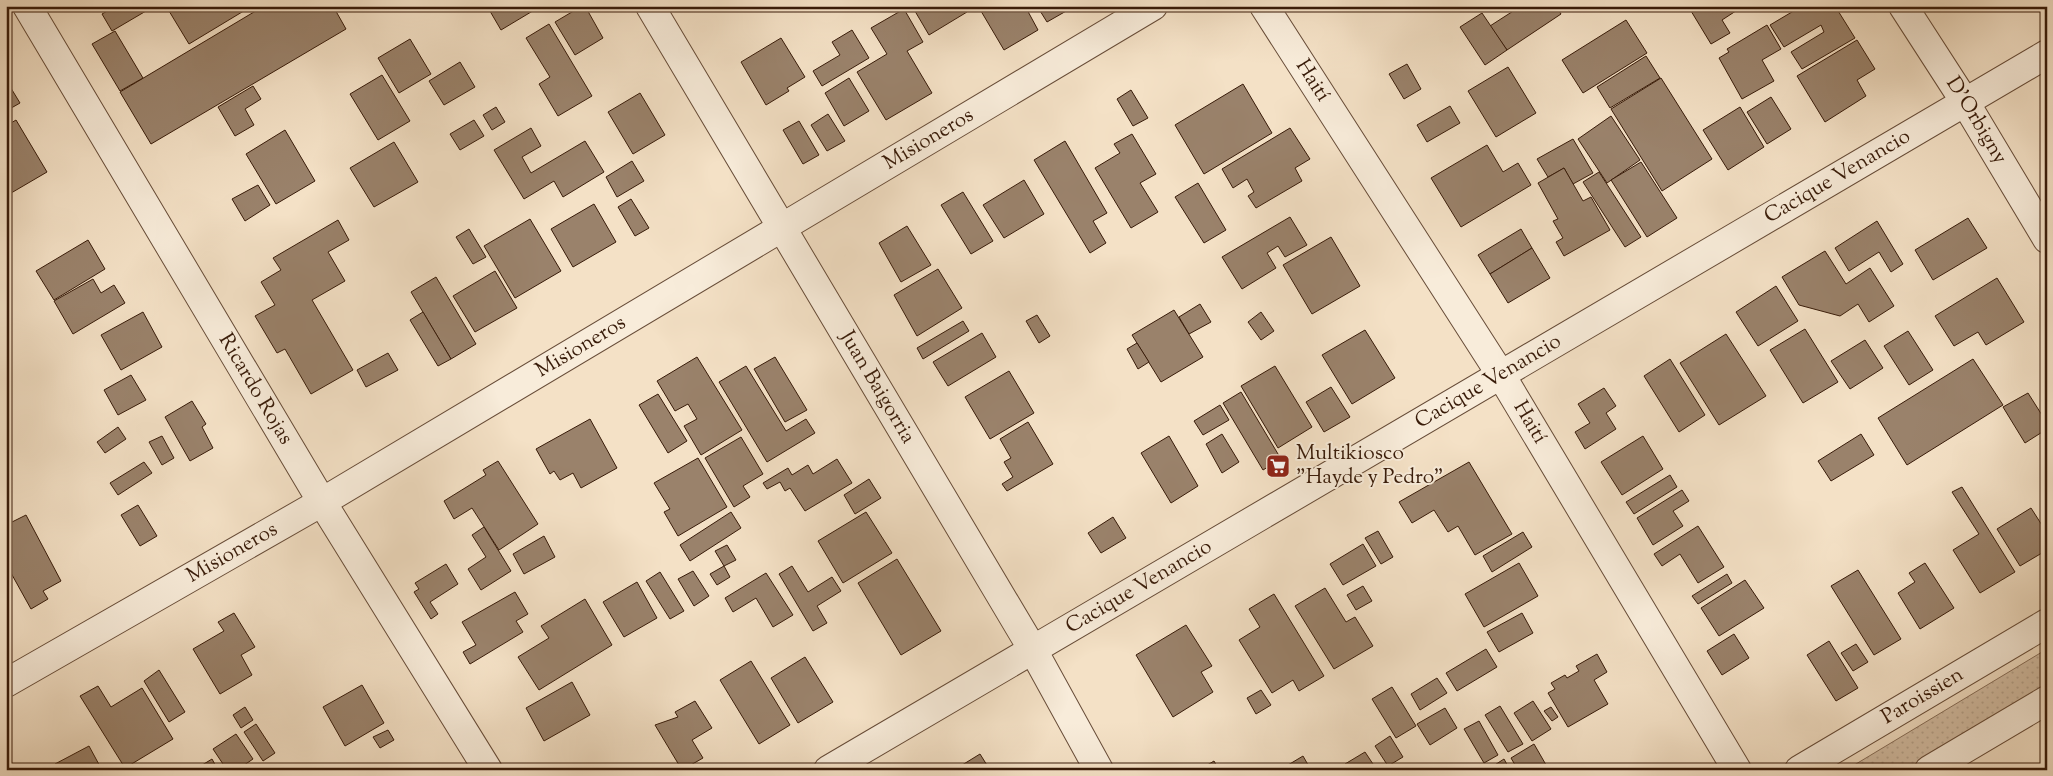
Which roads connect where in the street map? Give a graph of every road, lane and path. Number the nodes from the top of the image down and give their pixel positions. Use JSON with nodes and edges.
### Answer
{"nodes":[{"id":1,"x":28,"y":6,"type":"edge"},
{"id":2,"x":650,"y":6,"type":"edge"},
{"id":3,"x":1153,"y":6,"type":"edge"},
{"id":4,"x":1264,"y":6,"type":"edge"},
{"id":5,"x":1903,"y":6,"type":"edge"},
{"id":6,"x":2047,"y":54,"type":"edge"},
{"id":7,"x":1965,"y":102,"type":"junction"},
{"id":8,"x":782,"y":227,"type":"junction"},
{"id":9,"x":2047,"y":239,"type":"edge"},
{"id":10,"x":1501,"y":375,"type":"junction"},
{"id":11,"x":322,"y":502,"type":"junction"},
{"id":12,"x":2047,"y":624,"type":"edge"},
{"id":13,"x":1032,"y":650,"type":"junction"},
{"id":14,"x":6,"y":683,"type":"edge"},
{"id":15,"x":2047,"y":700,"type":"edge"},
{"id":16,"x":488,"y":770,"type":"edge"},
{"id":17,"x":828,"y":770,"type":"edge"},
{"id":18,"x":1100,"y":770,"type":"edge"},
{"id":19,"x":1737,"y":770,"type":"edge"},
{"id":20,"x":1798,"y":770,"type":"edge"},
{"id":21,"x":1929,"y":770,"type":"edge"}],
"edges":[{"from":1,"to":11,"type":"street","name":"Ricardo Rojas"},
{"from":2,"to":8,"type":"street","name":"Juan Baigorria"},
{"from":3,"to":8,"type":"street","name":"Misioneros"},
{"from":4,"to":10,"type":"street","name":"Haití"},
{"from":5,"to":7,"type":"street","name":"D'Orbigny"},
{"from":6,"to":7,"type":"street","name":"Cacique Venancio"},
{"from":7,"to":9,"type":"street","name":"D'Orbigny"},
{"from":7,"to":10,"type":"street","name":"Cacique Venancio"},
{"from":8,"to":11,"type":"street","name":"Misioneros"},
{"from":8,"to":13,"type":"street","name":"Juan Baigorria"},
{"from":10,"to":13,"type":"street","name":"Cacique Venancio"},
{"from":10,"to":19,"type":"street","name":"Haití"},
{"from":11,"to":14,"type":"street","name":"Misioneros"},
{"from":11,"to":16,"type":"street","name":"Ricardo Rojas"},
{"from":12,"to":20,"type":"street","name":"Paroissien"},
{"from":13,"to":17,"type":"street","name":"Cacique Venancio"},
{"from":13,"to":18,"type":"street","name":"Juan Baigorria"},
{"from":15,"to":21,"type":"street"}]}
